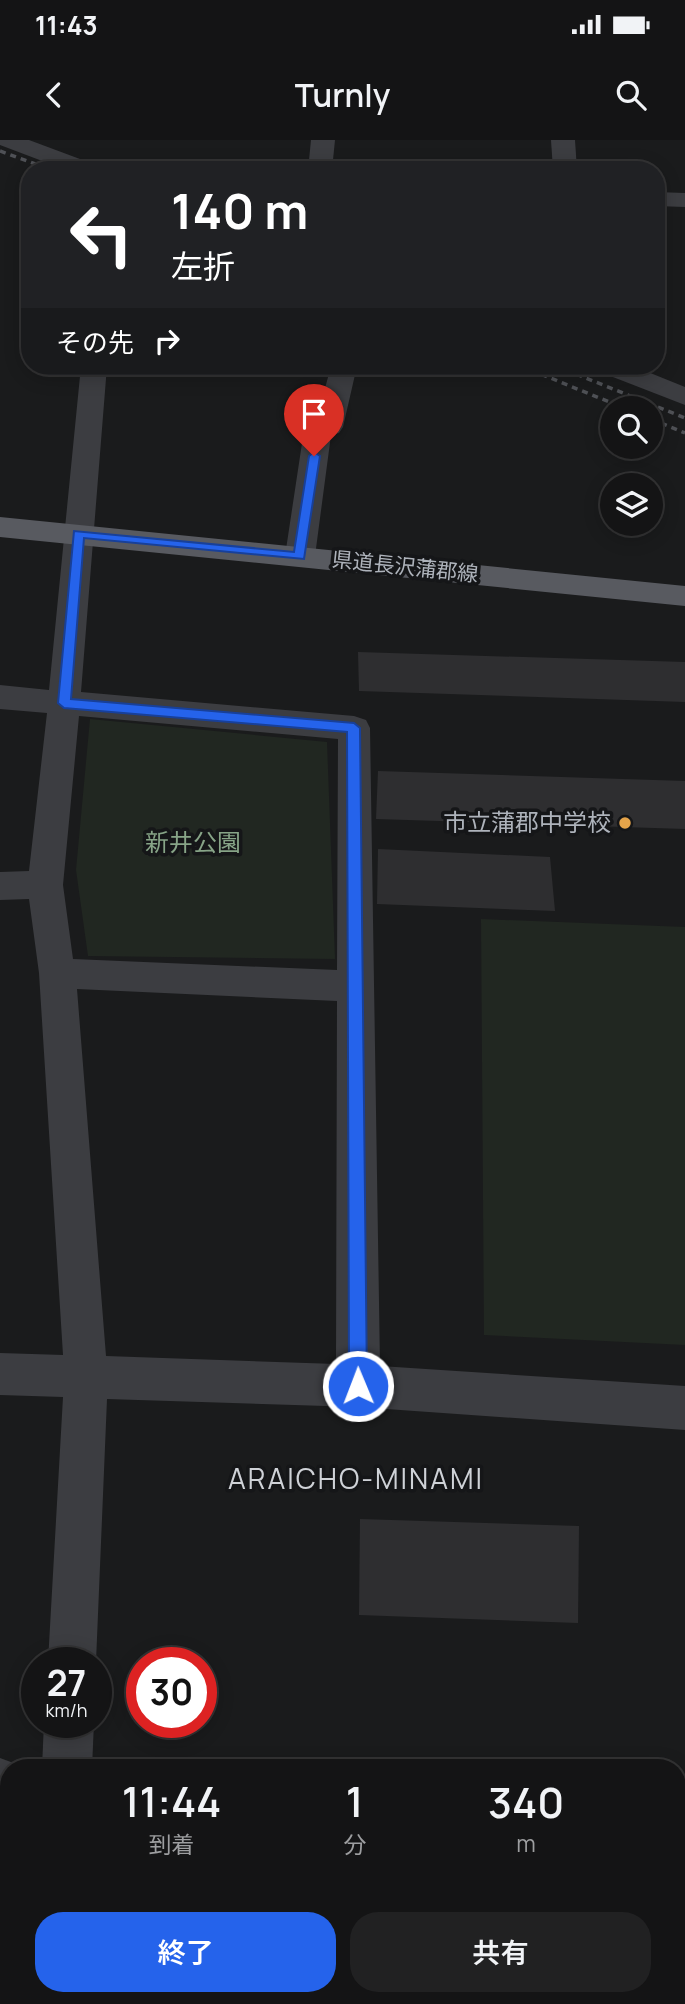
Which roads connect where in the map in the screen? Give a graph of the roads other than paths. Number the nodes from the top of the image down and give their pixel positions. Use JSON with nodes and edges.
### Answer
{"nodes":[{"id":1,"x":9,"y":140,"type":"edge"},
{"id":2,"x":323,"y":140,"type":"edge"},
{"id":3,"x":563,"y":140,"type":"edge"},
{"id":4,"x":64,"y":161,"type":"edge"},
{"id":5,"x":321,"y":161,"type":"edge"},
{"id":6,"x":564,"y":161,"type":"edge"},
{"id":7,"x":665,"y":199,"type":"edge"},
{"id":8,"x":685,"y":200,"type":"edge"},
{"id":9,"x":92,"y":375,"type":"edge"},
{"id":10,"x":342,"y":375,"type":"edge"},
{"id":11,"x":632,"y":375,"type":"edge"},
{"id":12,"x":685,"y":397,"type":"edge"},
{"id":13,"x":0,"y":527,"type":"edge"},
{"id":14,"x":79,"y":533,"type":"junction"},
{"id":15,"x":300,"y":556,"type":"junction"},
{"id":16,"x":685,"y":596,"type":"edge"},
{"id":17,"x":0,"y":697,"type":"edge"},
{"id":18,"x":64,"y":703,"type":"junction"},
{"id":19,"x":44,"y":884,"type":"junction"},
{"id":20,"x":0,"y":886,"type":"edge"},
{"id":21,"x":57,"y":973,"type":"junction"},
{"id":22,"x":354,"y":986,"type":"junction"},
{"id":23,"x":0,"y":1374,"type":"edge"},
{"id":24,"x":86,"y":1379,"type":"junction"},
{"id":25,"x":358,"y":1386,"type":"junction"},
{"id":26,"x":685,"y":1408,"type":"edge"},
{"id":27,"x":73,"y":1647,"type":"edge"},
{"id":28,"x":68,"y":1738,"type":"edge"},
{"id":29,"x":67,"y":1759,"type":"edge"}],
"edges":[{"from":1,"to":4,"type":"street"},
{"from":2,"to":5,"type":"street"},
{"from":3,"to":6,"type":"street"},
{"from":7,"to":8,"type":"street"},
{"from":9,"to":14,"type":"street"},
{"from":10,"to":15,"type":"street"},
{"from":11,"to":12,"type":"street"},
{"from":13,"to":14,"type":"main road","name":"県道長沢蒲郡線"},
{"from":14,"to":15,"type":"main road","name":"県道長沢蒲郡線"},
{"from":14,"to":18,"type":"street"},
{"from":15,"to":16,"type":"main road","name":"県道長沢蒲郡線"},
{"from":17,"to":18,"type":"street"},
{"from":18,"to":19,"type":"street"},
{"from":18,"to":22,"type":"street"},
{"from":19,"to":20,"type":"street"},
{"from":19,"to":21,"type":"street"},
{"from":21,"to":22,"type":"street"},
{"from":21,"to":24,"type":"street"},
{"from":22,"to":25,"type":"street"},
{"from":23,"to":24,"type":"street"},
{"from":24,"to":25,"type":"street"},
{"from":24,"to":27,"type":"street"},
{"from":25,"to":26,"type":"street"},
{"from":28,"to":29,"type":"street"}]}
